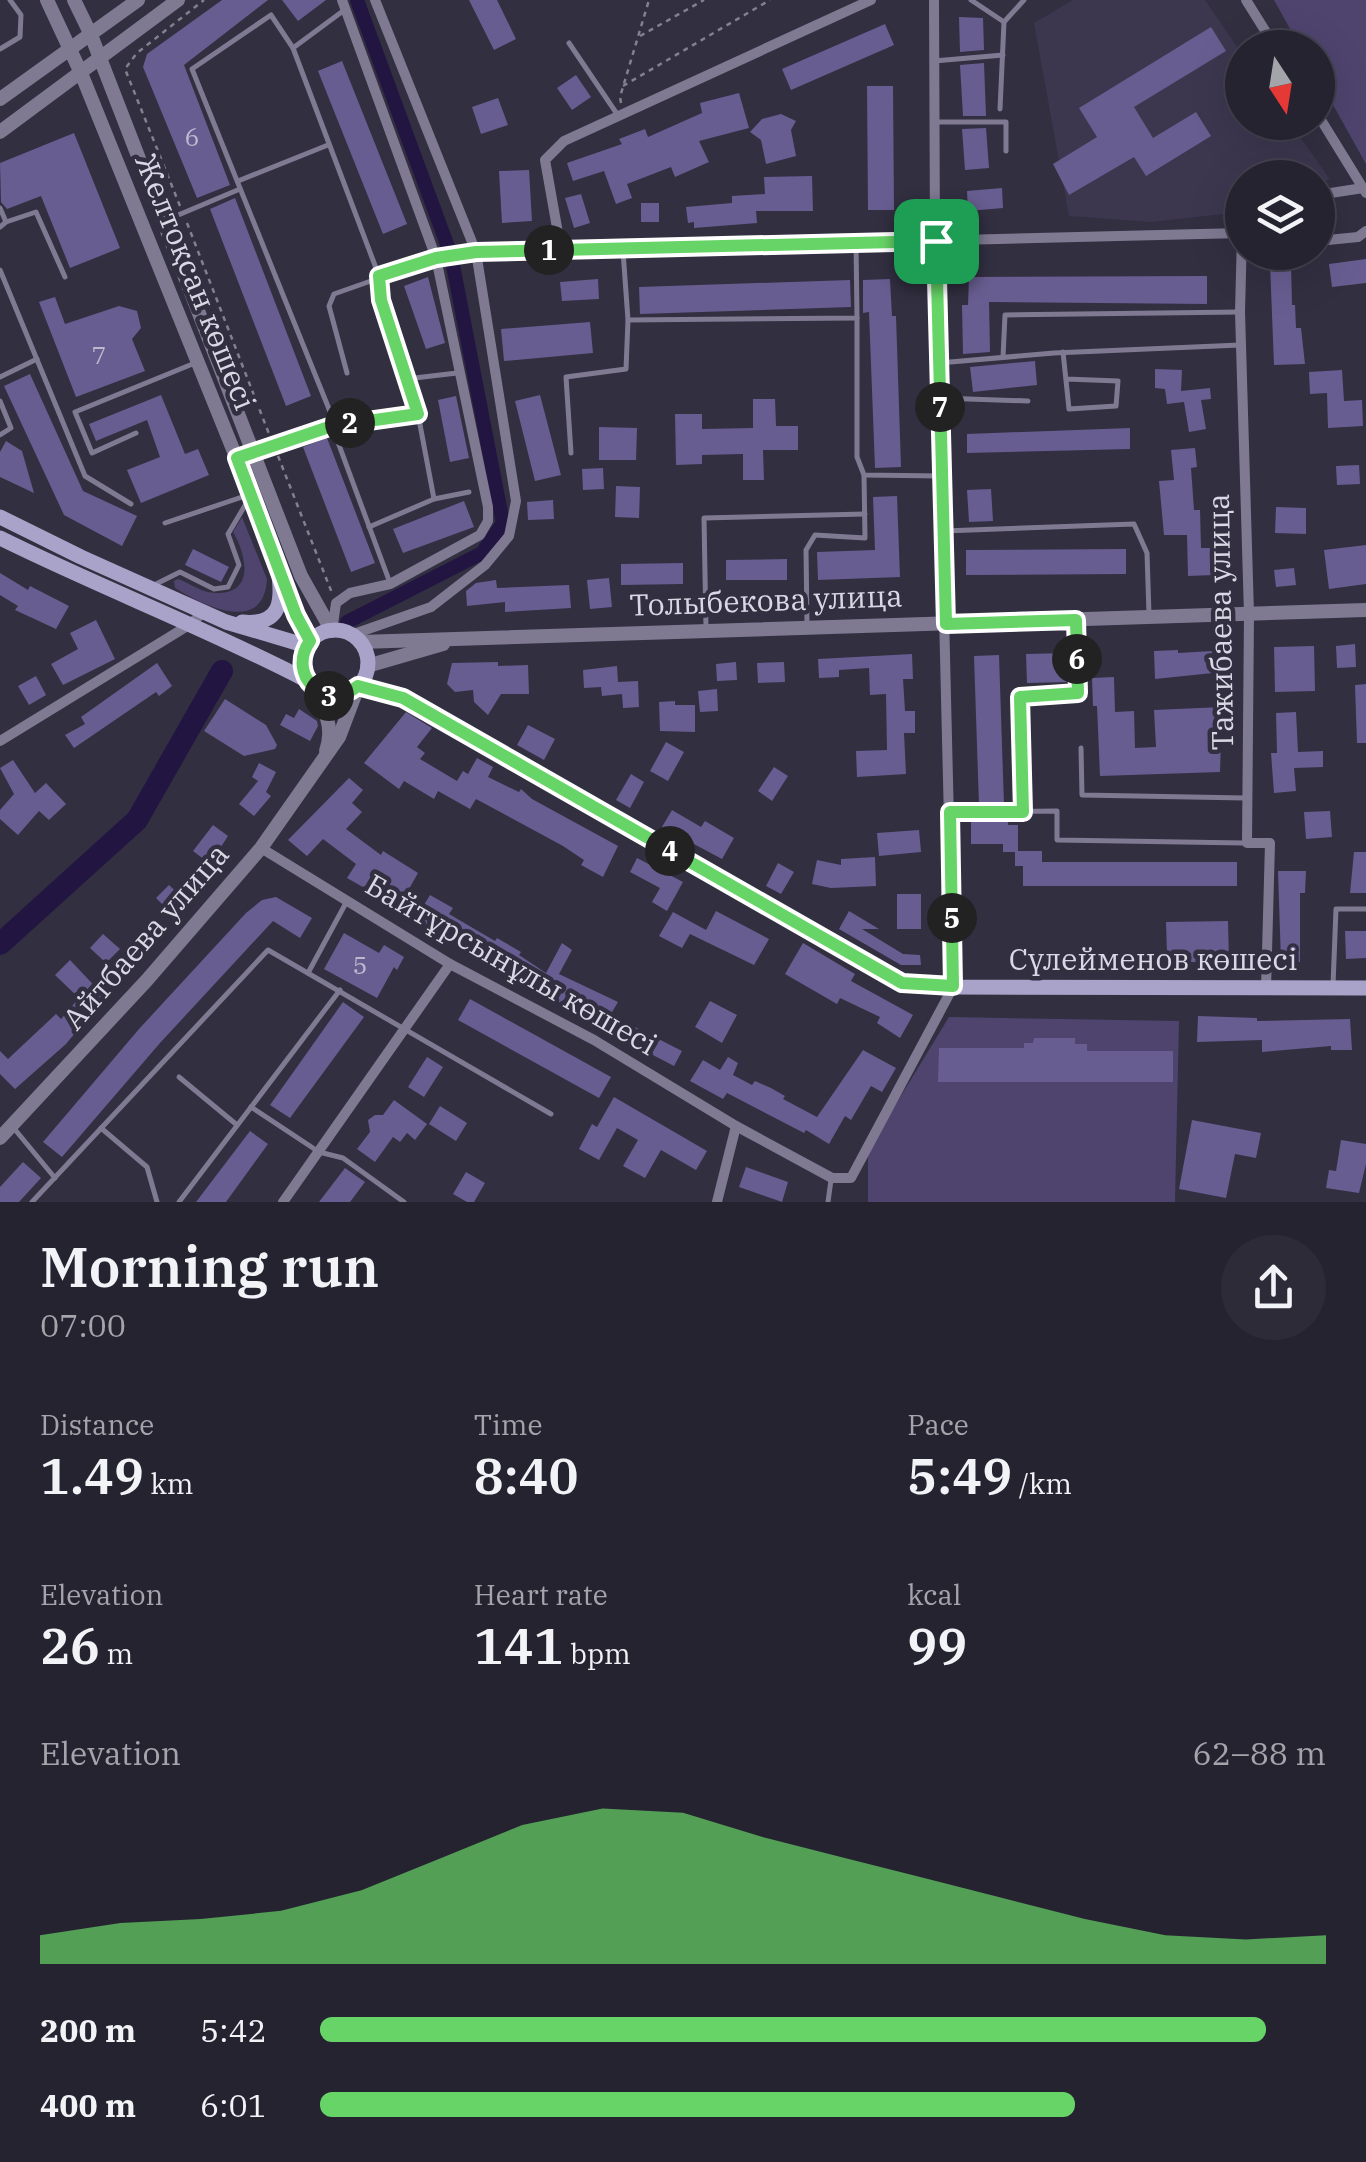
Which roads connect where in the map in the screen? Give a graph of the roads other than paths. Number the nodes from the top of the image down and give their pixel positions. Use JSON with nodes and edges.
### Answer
{"nodes":[{"id":1,"x":10,"y":0,"type":"edge"},
{"id":2,"x":48,"y":0,"type":"edge"},
{"id":3,"x":74,"y":0,"type":"edge"},
{"id":4,"x":138,"y":0,"type":"edge"},
{"id":5,"x":178,"y":0,"type":"edge"},
{"id":6,"x":374,"y":0,"type":"edge"},
{"id":7,"x":871,"y":0,"type":"edge"},
{"id":8,"x":934,"y":0,"type":"edge"},
{"id":9,"x":971,"y":0,"type":"edge"},
{"id":10,"x":1024,"y":0,"type":"edge"},
{"id":11,"x":1246,"y":0,"type":"edge"},
{"id":12,"x":343,"y":4,"type":"edge"},
{"id":13,"x":1004,"y":22,"type":"junction"},
{"id":14,"x":1265,"y":30,"type":"edge"},
{"id":15,"x":91,"y":35,"type":"junction"},
{"id":16,"x":569,"y":43,"type":"dead end"},
{"id":17,"x":293,"y":48,"type":"junction"},
{"id":18,"x":70,"y":49,"type":"junction"},
{"id":19,"x":0,"y":50,"type":"edge"},
{"id":20,"x":1003,"y":55,"type":"junction"},
{"id":21,"x":100,"y":59,"type":"junction"},
{"id":22,"x":934,"y":61,"type":"junction"},
{"id":23,"x":81,"y":73,"type":"junction"},
{"id":24,"x":0,"y":99,"type":"edge"},
{"id":25,"x":1000,"y":110,"type":"dead end"},
{"id":26,"x":621,"y":115,"type":"junction"},
{"id":27,"x":935,"y":122,"type":"junction"},
{"id":28,"x":0,"y":132,"type":"edge"},
{"id":29,"x":1333,"y":140,"type":"edge"},
{"id":30,"x":328,"y":145,"type":"junction"},
{"id":31,"x":1006,"y":151,"type":"dead end"},
{"id":32,"x":237,"y":181,"type":"junction"},
{"id":33,"x":240,"y":189,"type":"junction"},
{"id":34,"x":1364,"y":190,"type":"edge"},
{"id":35,"x":1335,"y":193,"type":"edge"},
{"id":36,"x":0,"y":208,"type":"edge"},
{"id":37,"x":162,"y":221,"type":"junction"},
{"id":38,"x":3,"y":225,"type":"edge"},
{"id":39,"x":1366,"y":232,"type":"edge"},
{"id":40,"x":1225,"y":234,"type":"edge"},
{"id":41,"x":1335,"y":239,"type":"edge"},
{"id":42,"x":936,"y":241,"type":"junction"},
{"id":43,"x":856,"y":243,"type":"junction"},
{"id":44,"x":623,"y":248,"type":"junction"},
{"id":45,"x":561,"y":250,"type":"junction"},
{"id":46,"x":476,"y":252,"type":"junction"},
{"id":47,"x":436,"y":258,"type":"junction"},
{"id":48,"x":0,"y":270,"type":"edge"},
{"id":49,"x":1241,"y":270,"type":"edge"},
{"id":50,"x":64,"y":276,"type":"dead end"},
{"id":51,"x":379,"y":276,"type":"junction"},
{"id":52,"x":1240,"y":312,"type":"junction"},
{"id":53,"x":857,"y":318,"type":"junction"},
{"id":54,"x":628,"y":320,"type":"junction"},
{"id":55,"x":1240,"y":345,"type":"junction"},
{"id":56,"x":1064,"y":352,"type":"junction"},
{"id":57,"x":1003,"y":357,"type":"junction"},
{"id":58,"x":37,"y":358,"type":"junction"},
{"id":59,"x":198,"y":362,"type":"junction"},
{"id":60,"x":939,"y":363,"type":"junction"},
{"id":61,"x":347,"y":372,"type":"dead end"},
{"id":62,"x":460,"y":373,"type":"junction"},
{"id":63,"x":0,"y":377,"type":"edge"},
{"id":64,"x":406,"y":379,"type":"junction"},
{"id":65,"x":1066,"y":380,"type":"junction"},
{"id":66,"x":940,"y":398,"type":"junction"},
{"id":67,"x":0,"y":401,"type":"edge"},
{"id":68,"x":1028,"y":401,"type":"dead end"},
{"id":69,"x":418,"y":414,"type":"junction"},
{"id":70,"x":332,"y":426,"type":"junction"},
{"id":71,"x":136,"y":434,"type":"dead end"},
{"id":72,"x":0,"y":435,"type":"edge"},
{"id":73,"x":252,"y":452,"type":"junction"},
{"id":74,"x":571,"y":454,"type":"dead end"},
{"id":75,"x":237,"y":458,"type":"junction"},
{"id":76,"x":864,"y":475,"type":"junction"},
{"id":77,"x":942,"y":476,"type":"junction"},
{"id":78,"x":469,"y":492,"type":"dead end"},
{"id":79,"x":251,"y":494,"type":"junction"},
{"id":80,"x":434,"y":499,"type":"junction"},
{"id":81,"x":131,"y":504,"type":"dead end"},
{"id":82,"x":864,"y":514,"type":"junction"},
{"id":83,"x":0,"y":517,"type":"edge"},
{"id":84,"x":165,"y":523,"type":"dead end"},
{"id":85,"x":369,"y":528,"type":"junction"},
{"id":86,"x":944,"y":531,"type":"junction"},
{"id":87,"x":0,"y":538,"type":"edge"},
{"id":88,"x":278,"y":569,"type":"junction"},
{"id":89,"x":390,"y":584,"type":"junction"},
{"id":90,"x":148,"y":588,"type":"junction"},
{"id":91,"x":1366,"y":610,"type":"edge"},
{"id":92,"x":204,"y":612,"type":"junction"},
{"id":93,"x":1249,"y":614,"type":"junction"},
{"id":94,"x":1149,"y":617,"type":"junction"},
{"id":95,"x":1076,"y":620,"type":"junction"},
{"id":96,"x":226,"y":622,"type":"junction"},
{"id":97,"x":946,"y":624,"type":"junction"},
{"id":98,"x":189,"y":625,"type":"junction"},
{"id":99,"x":807,"y":628,"type":"junction"},
{"id":100,"x":706,"y":630,"type":"junction"},
{"id":101,"x":332,"y":631,"type":"junction"},
{"id":102,"x":468,"y":637,"type":"junction"},
{"id":103,"x":355,"y":638,"type":"junction"},
{"id":104,"x":309,"y":644,"type":"junction"},
{"id":105,"x":368,"y":666,"type":"junction"},
{"id":106,"x":309,"y":683,"type":"junction"},
{"id":107,"x":358,"y":686,"type":"junction"},
{"id":108,"x":0,"y":741,"type":"edge"},
{"id":109,"x":1082,"y":748,"type":"dead end"},
{"id":110,"x":321,"y":763,"type":"junction"},
{"id":111,"x":1248,"y":798,"type":"junction"},
{"id":112,"x":950,"y":812,"type":"junction"},
{"id":113,"x":1023,"y":812,"type":"junction"},
{"id":114,"x":1247,"y":843,"type":"junction"},
{"id":115,"x":261,"y":848,"type":"junction"},
{"id":116,"x":348,"y":901,"type":"junction"},
{"id":117,"x":1366,"y":909,"type":"edge"},
{"id":118,"x":450,"y":964,"type":"junction"},
{"id":119,"x":308,"y":972,"type":"junction"},
{"id":120,"x":953,"y":986,"type":"junction"},
{"id":121,"x":1266,"y":988,"type":"junction"},
{"id":122,"x":1333,"y":988,"type":"junction"},
{"id":123,"x":1366,"y":988,"type":"edge"},
{"id":124,"x":340,"y":990,"type":"junction"},
{"id":125,"x":406,"y":1028,"type":"junction"},
{"id":126,"x":179,"y":1078,"type":"dead end"},
{"id":127,"x":250,"y":1107,"type":"junction"},
{"id":128,"x":551,"y":1114,"type":"dead end"},
{"id":129,"x":12,"y":1125,"type":"junction"},
{"id":130,"x":237,"y":1125,"type":"junction"},
{"id":131,"x":736,"y":1126,"type":"junction"},
{"id":132,"x":101,"y":1128,"type":"junction"},
{"id":133,"x":0,"y":1138,"type":"edge"},
{"id":134,"x":319,"y":1152,"type":"junction"},
{"id":135,"x":54,"y":1178,"type":"junction"},
{"id":136,"x":832,"y":1178,"type":"junction"},
{"id":137,"x":32,"y":1202,"type":"edge"},
{"id":138,"x":157,"y":1202,"type":"edge"},
{"id":139,"x":179,"y":1202,"type":"edge"},
{"id":140,"x":283,"y":1202,"type":"edge"},
{"id":141,"x":404,"y":1202,"type":"edge"},
{"id":142,"x":718,"y":1202,"type":"edge"},
{"id":143,"x":828,"y":1202,"type":"edge"}],
"edges":[{"from":1,"to":19,"type":"lane"},
{"from":2,"to":18,"type":"street","name":"Желтоқсан көшесі"},
{"from":3,"to":15,"type":"street","name":"Желтоқсан көшесі"},
{"from":4,"to":15,"type":"street"},
{"from":5,"to":21,"type":"street"},
{"from":6,"to":46,"type":"street"},
{"from":7,"to":26,"type":"street"},
{"from":8,"to":22,"type":"street"},
{"from":9,"to":13,"type":"lane"},
{"from":10,"to":13,"type":"lane"},
{"from":11,"to":14,"type":"street"},
{"from":12,"to":17,"type":"lane"},
{"from":12,"to":47,"type":"street"},
{"from":13,"to":20,"type":"lane"},
{"from":15,"to":18,"type":"street"},
{"from":15,"to":21,"type":"street","name":"Желтоқсан көшесі"},
{"from":16,"to":26,"type":"lane"},
{"from":17,"to":30,"type":"lane"},
{"from":17,"to":32,"type":"lane"},
{"from":18,"to":23,"type":"street","name":"Желтоқсан көшесі"},
{"from":18,"to":24,"type":"street"},
{"from":20,"to":22,"type":"lane"},
{"from":20,"to":25,"type":"lane"},
{"from":21,"to":23,"type":"street"},
{"from":21,"to":37,"type":"street","name":"Желтоқсан көшесі"},
{"from":22,"to":27,"type":"street"},
{"from":23,"to":28,"type":"street"},
{"from":23,"to":59,"type":"street","name":"Желтоқсан көшесі"},
{"from":26,"to":45,"type":"street"},
{"from":27,"to":31,"type":"lane"},
{"from":27,"to":42,"type":"street"},
{"from":29,"to":34,"type":"street"},
{"from":30,"to":32,"type":"lane"},
{"from":30,"to":51,"type":"lane"},
{"from":32,"to":33,"type":"lane"},
{"from":33,"to":37,"type":"lane"},
{"from":33,"to":70,"type":"lane"},
{"from":34,"to":35,"type":"street"},
{"from":36,"to":38,"type":"lane"},
{"from":37,"to":73,"type":"street","name":"Желтоқсан көшесі"},
{"from":38,"to":50,"type":"lane"},
{"from":39,"to":41,"type":"street"},
{"from":40,"to":42,"type":"street","name":"Тажибаева улица"},
{"from":42,"to":43,"type":"street","name":"Тажибаева улица"},
{"from":42,"to":60,"type":"street"},
{"from":43,"to":44,"type":"street","name":"Тажибаева улица"},
{"from":43,"to":53,"type":"lane"},
{"from":44,"to":45,"type":"street","name":"Тажибаева улица"},
{"from":44,"to":54,"type":"lane"},
{"from":45,"to":46,"type":"street","name":"Тажибаева улица"},
{"from":46,"to":47,"type":"street","name":"Тажибаева улица"},
{"from":46,"to":103,"type":"street"},
{"from":47,"to":51,"type":"lane"},
{"from":47,"to":62,"type":"street"},
{"from":48,"to":58,"type":"lane"},
{"from":49,"to":52,"type":"street","name":"Тажибаева улица"},
{"from":51,"to":61,"type":"lane"},
{"from":51,"to":64,"type":"lane"},
{"from":52,"to":55,"type":"street","name":"Тажибаева улица"},
{"from":52,"to":57,"type":"lane"},
{"from":53,"to":54,"type":"lane"},
{"from":53,"to":76,"type":"lane"},
{"from":54,"to":74,"type":"lane"},
{"from":55,"to":56,"type":"lane"},
{"from":55,"to":93,"type":"street","name":"Тажибаева улица"},
{"from":56,"to":57,"type":"lane"},
{"from":56,"to":65,"type":"lane"},
{"from":57,"to":60,"type":"lane"},
{"from":58,"to":63,"type":"lane"},
{"from":58,"to":81,"type":"lane"},
{"from":59,"to":71,"type":"lane"},
{"from":59,"to":75,"type":"street","name":"Желтоқсан көшесі"},
{"from":60,"to":66,"type":"street"},
{"from":62,"to":64,"type":"lane"},
{"from":62,"to":89,"type":"street"},
{"from":64,"to":69,"type":"lane"},
{"from":65,"to":65,"type":"lane"},
{"from":66,"to":68,"type":"lane"},
{"from":66,"to":77,"type":"street"},
{"from":67,"to":72,"type":"lane"},
{"from":69,"to":70,"type":"lane"},
{"from":69,"to":80,"type":"lane"},
{"from":70,"to":73,"type":"lane"},
{"from":70,"to":85,"type":"lane"},
{"from":73,"to":75,"type":"lane"},
{"from":73,"to":101,"type":"street","name":"Желтоқсан көшесі"},
{"from":75,"to":79,"type":"street","name":"Желтоқсан көшесі"},
{"from":76,"to":77,"type":"lane"},
{"from":76,"to":82,"type":"lane"},
{"from":77,"to":86,"type":"street"},
{"from":78,"to":80,"type":"lane"},
{"from":79,"to":84,"type":"lane"},
{"from":79,"to":88,"type":"street","name":"Желтоқсан көшесі"},
{"from":79,"to":90,"type":"lane"},
{"from":80,"to":85,"type":"lane"},
{"from":82,"to":99,"type":"lane"},
{"from":82,"to":100,"type":"lane"},
{"from":83,"to":90,"type":"main road"},
{"from":85,"to":89,"type":"lane"},
{"from":86,"to":94,"type":"lane"},
{"from":86,"to":97,"type":"street"},
{"from":87,"to":98,"type":"main road"},
{"from":88,"to":96,"type":"main road"},
{"from":88,"to":104,"type":"street","name":"Желтоқсан көшесі"},
{"from":89,"to":101,"type":"street"},
{"from":90,"to":92,"type":"main road"},
{"from":91,"to":93,"type":"street","name":"Толыбекова улица"},
{"from":92,"to":96,"type":"main road"},
{"from":92,"to":98,"type":"street"},
{"from":93,"to":94,"type":"street","name":"Толыбекова улица"},
{"from":93,"to":111,"type":"street","name":"Тажибаева улица"},
{"from":94,"to":95,"type":"street","name":"Толыбекова улица"},
{"from":95,"to":97,"type":"street","name":"Толыбекова улица"},
{"from":95,"to":113,"type":"lane"},
{"from":96,"to":104,"type":"main road"},
{"from":97,"to":99,"type":"street","name":"Толыбекова улица"},
{"from":97,"to":112,"type":"street"},
{"from":98,"to":106,"type":"main road"},
{"from":98,"to":108,"type":"street"},
{"from":99,"to":100,"type":"street","name":"Толыбекова улица"},
{"from":100,"to":102,"type":"street","name":"Толыбекова улица"},
{"from":101,"to":103,"type":"main road"},
{"from":101,"to":104,"type":"main road"},
{"from":102,"to":103,"type":"street"},
{"from":102,"to":105,"type":"street"},
{"from":103,"to":105,"type":"main road"},
{"from":104,"to":106,"type":"main road"},
{"from":105,"to":107,"type":"main road"},
{"from":106,"to":107,"type":"main road"},
{"from":106,"to":110,"type":"street"},
{"from":107,"to":110,"type":"street","name":"Айтбаева улица"},
{"from":107,"to":120,"type":"main road","name":"Сүлейменов көшесі"},
{"from":109,"to":111,"type":"lane"},
{"from":110,"to":115,"type":"street","name":"Айтбаева улица"},
{"from":111,"to":114,"type":"street","name":"Тажибаева улица"},
{"from":112,"to":113,"type":"lane"},
{"from":112,"to":120,"type":"street"},
{"from":113,"to":114,"type":"lane"},
{"from":114,"to":121,"type":"street"},
{"from":115,"to":116,"type":"street","name":"Байтұрсынұлы көшесі"},
{"from":115,"to":129,"type":"street","name":"Айтбаева улица"},
{"from":116,"to":118,"type":"street","name":"Байтұрсынұлы көшесі"},
{"from":116,"to":119,"type":"lane"},
{"from":117,"to":122,"type":"lane"},
{"from":118,"to":125,"type":"street"},
{"from":118,"to":131,"type":"street","name":"Байтұрсынұлы көшесі"},
{"from":119,"to":124,"type":"lane"},
{"from":119,"to":132,"type":"lane"},
{"from":120,"to":121,"type":"main road","name":"Сүлейменов көшесі"},
{"from":120,"to":136,"type":"street"},
{"from":121,"to":122,"type":"main road","name":"Сүлейменов көшесі"},
{"from":122,"to":123,"type":"main road","name":"Сүлейменов көшесі"},
{"from":124,"to":125,"type":"lane"},
{"from":124,"to":127,"type":"lane"},
{"from":125,"to":128,"type":"lane"},
{"from":125,"to":134,"type":"street"},
{"from":126,"to":130,"type":"lane"},
{"from":127,"to":130,"type":"lane"},
{"from":127,"to":134,"type":"lane"},
{"from":129,"to":133,"type":"street","name":"Айтбаева улица"},
{"from":129,"to":135,"type":"lane"},
{"from":130,"to":139,"type":"lane"},
{"from":131,"to":136,"type":"street","name":"Байтұрсынұлы көшесі"},
{"from":131,"to":142,"type":"street"},
{"from":132,"to":135,"type":"lane"},
{"from":132,"to":138,"type":"lane"},
{"from":134,"to":140,"type":"street"},
{"from":134,"to":141,"type":"lane"},
{"from":135,"to":137,"type":"lane"},
{"from":136,"to":143,"type":"lane"}]}
